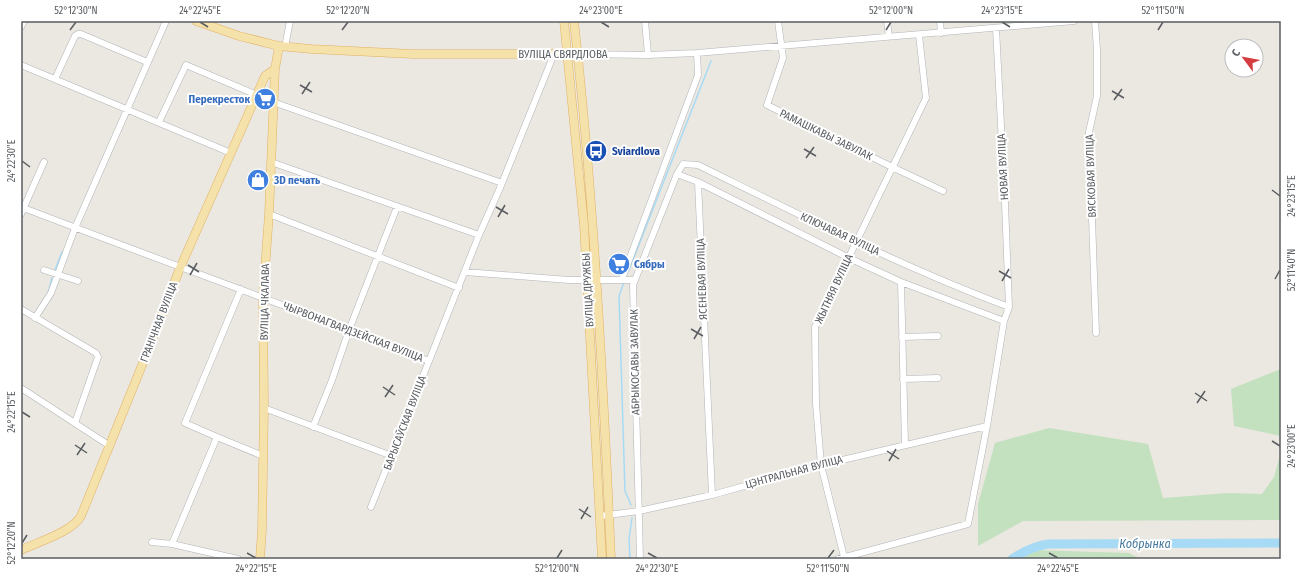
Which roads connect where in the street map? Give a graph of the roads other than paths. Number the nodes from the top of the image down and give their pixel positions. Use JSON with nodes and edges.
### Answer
{"nodes":[{"id":1,"x":24,"y":21,"type":"edge"},
{"id":2,"x":166,"y":21,"type":"edge"},
{"id":3,"x":196,"y":21,"type":"edge"},
{"id":4,"x":290,"y":21,"type":"edge"},
{"id":5,"x":564,"y":21,"type":"edge"},
{"id":6,"x":567,"y":21,"type":"edge"},
{"id":7,"x":574,"y":21,"type":"edge"},
{"id":8,"x":645,"y":21,"type":"edge"},
{"id":9,"x":778,"y":21,"type":"edge"},
{"id":10,"x":887,"y":21,"type":"edge"},
{"id":11,"x":940,"y":21,"type":"edge"},
{"id":12,"x":1074,"y":21,"type":"edge"},
{"id":13,"x":1095,"y":21,"type":"edge"},
{"id":14,"x":21,"y":27,"type":"edge"},
{"id":15,"x":996,"y":28,"type":"junction"},
{"id":16,"x":941,"y":33,"type":"junction"},
{"id":17,"x":919,"y":35,"type":"junction"},
{"id":18,"x":889,"y":37,"type":"junction"},
{"id":19,"x":781,"y":45,"type":"junction"},
{"id":20,"x":282,"y":46,"type":"junction"},
{"id":21,"x":697,"y":53,"type":"junction"},
{"id":22,"x":554,"y":54,"type":"junction"},
{"id":23,"x":568,"y":54,"type":"junction"},
{"id":24,"x":578,"y":54,"type":"junction"},
{"id":25,"x":648,"y":55,"type":"junction"},
{"id":26,"x":147,"y":62,"type":"junction"},
{"id":27,"x":21,"y":65,"type":"edge"},
{"id":28,"x":275,"y":69,"type":"junction"},
{"id":29,"x":55,"y":78,"type":"junction"},
{"id":30,"x":257,"y":94,"type":"junction"},
{"id":31,"x":273,"y":102,"type":"junction"},
{"id":32,"x":582,"y":106,"type":"junction"},
{"id":33,"x":126,"y":109,"type":"junction"},
{"id":34,"x":159,"y":122,"type":"junction"},
{"id":35,"x":231,"y":153,"type":"junction"},
{"id":36,"x":44,"y":162,"type":"dead end"},
{"id":37,"x":271,"y":162,"type":"junction"},
{"id":38,"x":892,"y":167,"type":"junction"},
{"id":39,"x":677,"y":174,"type":"junction"},
{"id":40,"x":698,"y":182,"type":"junction"},
{"id":41,"x":502,"y":183,"type":"junction"},
{"id":42,"x":943,"y":191,"type":"dead end"},
{"id":43,"x":397,"y":207,"type":"junction"},
{"id":44,"x":22,"y":210,"type":"edge"},
{"id":45,"x":269,"y":214,"type":"junction"},
{"id":46,"x":75,"y":228,"type":"junction"},
{"id":47,"x":479,"y":235,"type":"junction"},
{"id":48,"x":856,"y":243,"type":"junction"},
{"id":49,"x":378,"y":257,"type":"junction"},
{"id":50,"x":849,"y":258,"type":"junction"},
{"id":51,"x":180,"y":268,"type":"junction"},
{"id":52,"x":44,"y":270,"type":"dead end"},
{"id":53,"x":465,"y":272,"type":"junction"},
{"id":54,"x":58,"y":274,"type":"junction"},
{"id":55,"x":622,"y":279,"type":"junction"},
{"id":56,"x":592,"y":280,"type":"junction"},
{"id":57,"x":635,"y":280,"type":"junction"},
{"id":58,"x":78,"y":281,"type":"dead end"},
{"id":59,"x":900,"y":282,"type":"junction"},
{"id":60,"x":459,"y":288,"type":"junction"},
{"id":61,"x":241,"y":289,"type":"junction"},
{"id":62,"x":263,"y":297,"type":"junction"},
{"id":63,"x":1009,"y":307,"type":"junction"},
{"id":64,"x":21,"y":309,"type":"edge"},
{"id":65,"x":36,"y":318,"type":"junction"},
{"id":66,"x":1004,"y":321,"type":"junction"},
{"id":67,"x":349,"y":330,"type":"junction"},
{"id":68,"x":1096,"y":333,"type":"dead end"},
{"id":69,"x":938,"y":336,"type":"dead end"},
{"id":70,"x":902,"y":337,"type":"junction"},
{"id":71,"x":429,"y":361,"type":"junction"},
{"id":72,"x":938,"y":378,"type":"dead end"},
{"id":73,"x":903,"y":379,"type":"junction"},
{"id":74,"x":21,"y":388,"type":"edge"},
{"id":75,"x":264,"y":408,"type":"junction"},
{"id":76,"x":75,"y":423,"type":"junction"},
{"id":77,"x":987,"y":426,"type":"junction"},
{"id":78,"x":313,"y":427,"type":"junction"},
{"id":79,"x":217,"y":438,"type":"junction"},
{"id":80,"x":905,"y":444,"type":"junction"},
{"id":81,"x":110,"y":446,"type":"junction"},
{"id":82,"x":263,"y":456,"type":"junction"},
{"id":83,"x":392,"y":456,"type":"junction"},
{"id":84,"x":598,"y":464,"type":"junction"},
{"id":85,"x":821,"y":464,"type":"junction"},
{"id":86,"x":712,"y":495,"type":"junction"},
{"id":87,"x":371,"y":507,"type":"dead end"},
{"id":88,"x":639,"y":511,"type":"junction"},
{"id":89,"x":609,"y":515,"type":"junction"},
{"id":90,"x":600,"y":516,"type":"junction"},
{"id":91,"x":152,"y":542,"type":"dead end"},
{"id":92,"x":172,"y":544,"type":"junction"},
{"id":93,"x":21,"y":550,"type":"edge"},
{"id":94,"x":841,"y":558,"type":"edge"},
{"id":95,"x":238,"y":559,"type":"edge"},
{"id":96,"x":260,"y":559,"type":"edge"},
{"id":97,"x":602,"y":559,"type":"edge"},
{"id":98,"x":611,"y":559,"type":"edge"},
{"id":99,"x":640,"y":559,"type":"edge"}],
"edges":[{"from":1,"to":14,"type":"street"},
{"from":2,"to":26,"type":"street"},
{"from":3,"to":20,"type":"main road","name":"ВУЛІЦА СВЯРДЛОВА"},
{"from":4,"to":20,"type":"street"},
{"from":5,"to":23,"type":"main road","name":"ВУЛІЦА ДРУЖБЫ"},
{"from":6,"to":24,"type":"main road"},
{"from":7,"to":24,"type":"main road","name":"ВУЛІЦА ДРУЖБЫ"},
{"from":8,"to":25,"type":"street"},
{"from":9,"to":19,"type":"street"},
{"from":10,"to":18,"type":"street"},
{"from":11,"to":16,"type":"street"},
{"from":12,"to":15,"type":"street","name":"ВУЛІЦА СВЯРДЛОВА"},
{"from":13,"to":68,"type":"street","name":"ВЯСКОВАЯ ВУЛІЦА"},
{"from":15,"to":16,"type":"street","name":"ВУЛІЦА СВЯРДЛОВА"},
{"from":15,"to":63,"type":"street","name":"НОВАЯ ВУЛІЦА"},
{"from":16,"to":17,"type":"street","name":"ВУЛІЦА СВЯРДЛОВА"},
{"from":17,"to":18,"type":"street","name":"ВУЛІЦА СВЯРДЛОВА"},
{"from":17,"to":38,"type":"street","name":"ЖЫТНЯЯ ВУЛІЦА"},
{"from":18,"to":19,"type":"street","name":"ВУЛІЦА СВЯРДЛОВА"},
{"from":19,"to":21,"type":"street","name":"ВУЛІЦА СВЯРДЛОВА"},
{"from":19,"to":38,"type":"street","name":"РАМАШКАВЫ ЗАВУЛАК"},
{"from":20,"to":22,"type":"main road","name":"ВУЛІЦА СВЯРДЛОВА"},
{"from":20,"to":28,"type":"main road","name":"ВУЛІЦА ЧКАЛАВА"},
{"from":21,"to":25,"type":"street","name":"ВУЛІЦА СВЯРДЛОВА"},
{"from":21,"to":55,"type":"street"},
{"from":22,"to":23,"type":"main road","name":"ВУЛІЦА СВЯРДЛОВА"},
{"from":22,"to":41,"type":"street","name":"БАРЫСАЎСКАЯ ВУЛІЦА"},
{"from":23,"to":24,"type":"main road","name":"ВУЛІЦА СВЯРДЛОВА"},
{"from":23,"to":32,"type":"main road"},
{"from":23,"to":56,"type":"main road","name":"ВУЛІЦА ДРУЖБЫ"},
{"from":24,"to":25,"type":"street","name":"ВУЛІЦА СВЯРДЛОВА"},
{"from":24,"to":32,"type":"main road","name":"ВУЛІЦА ДРУЖБЫ"},
{"from":26,"to":29,"type":"street"},
{"from":26,"to":33,"type":"street"},
{"from":27,"to":29,"type":"street"},
{"from":28,"to":30,"type":"main road","name":"ГРАНІЧНАЯ ВУЛІЦА"},
{"from":28,"to":31,"type":"main road","name":"ВУЛІЦА ЧКАЛАВА"},
{"from":29,"to":33,"type":"street"},
{"from":30,"to":34,"type":"street"},
{"from":30,"to":35,"type":"main road","name":"ГРАНІЧНАЯ ВУЛІЦА"},
{"from":31,"to":37,"type":"main road","name":"ВУЛІЦА ЧКАЛАВА"},
{"from":31,"to":41,"type":"street"},
{"from":32,"to":56,"type":"main road","name":"ВУЛІЦА ДРУЖБЫ"},
{"from":33,"to":34,"type":"street"},
{"from":33,"to":46,"type":"street"},
{"from":34,"to":35,"type":"street"},
{"from":35,"to":51,"type":"main road","name":"ГРАНІЧНАЯ ВУЛІЦА"},
{"from":36,"to":44,"type":"street","name":"ЧЫРВОНАГВАРДЗЕЙСКАЯ ВУЛІЦА"},
{"from":37,"to":43,"type":"street"},
{"from":37,"to":45,"type":"main road","name":"ВУЛІЦА ЧКАЛАВА"},
{"from":38,"to":42,"type":"street","name":"РАМАШКАВЫ ЗАВУЛАК"},
{"from":38,"to":48,"type":"street","name":"ЖЫТНЯЯ ВУЛІЦА"},
{"from":39,"to":40,"type":"street"},
{"from":39,"to":48,"type":"street","name":"КЛЮЧАВАЯ ВУЛІЦА"},
{"from":39,"to":57,"type":"street","name":"АБРЫКОСАВЫ ЗАВУЛАК"},
{"from":40,"to":50,"type":"street","name":"КЛЮЧАВАЯ ВУЛІЦА"},
{"from":40,"to":86,"type":"street","name":"ЯСЕНЕВАЯ ВУЛІЦА"},
{"from":41,"to":47,"type":"street","name":"БАРЫСАЎСКАЯ ВУЛІЦА"},
{"from":43,"to":47,"type":"street"},
{"from":43,"to":49,"type":"street"},
{"from":44,"to":46,"type":"street","name":"ЧЫРВОНАГВАРДЗЕЙСКАЯ ВУЛІЦА"},
{"from":45,"to":49,"type":"street"},
{"from":45,"to":62,"type":"main road","name":"ВУЛІЦА ЧКАЛАВА"},
{"from":46,"to":51,"type":"street","name":"ЧЫРВОНАГВАРДЗЕЙСКАЯ ВУЛІЦА"},
{"from":46,"to":54,"type":"street"},
{"from":47,"to":53,"type":"street","name":"БАРЫСАЎСКАЯ ВУЛІЦА"},
{"from":48,"to":50,"type":"street","name":"ЖЫТНЯЯ ВУЛІЦА"},
{"from":48,"to":63,"type":"street","name":"КЛЮЧАВАЯ ВУЛІЦА"},
{"from":49,"to":60,"type":"street"},
{"from":49,"to":67,"type":"street"},
{"from":50,"to":59,"type":"street","name":"КЛЮЧАВАЯ ВУЛІЦА"},
{"from":50,"to":85,"type":"street","name":"ЖЫТНЯЯ ВУЛІЦА"},
{"from":51,"to":61,"type":"street","name":"ЧЫРВОНАГВАРДЗЕЙСКАЯ ВУЛІЦА"},
{"from":51,"to":81,"type":"main road","name":"ГРАНІЧНАЯ ВУЛІЦА"},
{"from":52,"to":54,"type":"street"},
{"from":53,"to":56,"type":"street"},
{"from":53,"to":60,"type":"street","name":"БАРЫСАЎСКАЯ ВУЛІЦА"},
{"from":54,"to":58,"type":"street"},
{"from":54,"to":65,"type":"street"},
{"from":55,"to":56,"type":"street"},
{"from":55,"to":57,"type":"street"},
{"from":56,"to":84,"type":"main road","name":"ВУЛІЦА ДРУЖБЫ"},
{"from":56,"to":89,"type":"main road","name":"ВУЛІЦА ДРУЖБЫ"},
{"from":57,"to":88,"type":"street","name":"АБРЫКОСАВЫ ЗАВУЛАК"},
{"from":59,"to":66,"type":"street","name":"КЛЮЧАВАЯ ВУЛІЦА"},
{"from":59,"to":70,"type":"street"},
{"from":60,"to":71,"type":"street","name":"БАРЫСАЎСКАЯ ВУЛІЦА"},
{"from":61,"to":62,"type":"street","name":"ЧЫРВОНАГВАРДЗЕЙСКАЯ ВУЛІЦА"},
{"from":61,"to":79,"type":"street"},
{"from":62,"to":67,"type":"street","name":"ЧЫРВОНАГВАРДЗЕЙСКАЯ ВУЛІЦА"},
{"from":62,"to":75,"type":"main road","name":"ВУЛІЦА ЧКАЛАВА"},
{"from":63,"to":66,"type":"street"},
{"from":64,"to":65,"type":"street"},
{"from":65,"to":76,"type":"street"},
{"from":66,"to":77,"type":"street"},
{"from":67,"to":71,"type":"street","name":"ЧЫРВОНАГВАРДЗЕЙСКАЯ ВУЛІЦА"},
{"from":67,"to":78,"type":"street"},
{"from":69,"to":70,"type":"street"},
{"from":70,"to":73,"type":"street"},
{"from":71,"to":83,"type":"street","name":"БАРЫСАЎСКАЯ ВУЛІЦА"},
{"from":72,"to":73,"type":"street"},
{"from":73,"to":80,"type":"street"},
{"from":74,"to":76,"type":"street"},
{"from":75,"to":78,"type":"street"},
{"from":75,"to":82,"type":"main road","name":"ВУЛІЦА ЧКАЛАВА"},
{"from":76,"to":81,"type":"street"},
{"from":77,"to":80,"type":"street","name":"ЦЭНТРАЛЬНАЯ ВУЛІЦА"},
{"from":77,"to":94,"type":"street"},
{"from":78,"to":83,"type":"street"},
{"from":79,"to":82,"type":"street"},
{"from":79,"to":92,"type":"street"},
{"from":80,"to":85,"type":"street","name":"ЦЭНТРАЛЬНАЯ ВУЛІЦА"},
{"from":81,"to":93,"type":"main road","name":"ГРАНІЧНАЯ ВУЛІЦА"},
{"from":82,"to":96,"type":"main road","name":"ВУЛІЦА ЧКАЛАВА"},
{"from":83,"to":87,"type":"street","name":"БАРЫСАЎСКАЯ ВУЛІЦА"},
{"from":84,"to":89,"type":"main road"},
{"from":84,"to":90,"type":"main road","name":"ВУЛІЦА ДРУЖБЫ"},
{"from":85,"to":86,"type":"street","name":"ЦЭНТРАЛЬНАЯ ВУЛІЦА"},
{"from":85,"to":94,"type":"street","name":"ЖЫТНЯЯ ВУЛІЦА"},
{"from":86,"to":88,"type":"street","name":"ЦЭНТРАЛЬНАЯ ВУЛІЦА"},
{"from":88,"to":89,"type":"street","name":"ЦЭНТРАЛЬНАЯ ВУЛІЦА"},
{"from":88,"to":99,"type":"street","name":"АБРЫКОСАВЫ ЗАВУЛАК"},
{"from":89,"to":90,"type":"street","name":"ЦЭНТРАЛЬНАЯ ВУЛІЦА"},
{"from":89,"to":98,"type":"main road","name":"ВУЛІЦА ДРУЖБЫ"},
{"from":90,"to":97,"type":"main road","name":"ВУЛІЦА ДРУЖБЫ"},
{"from":91,"to":92,"type":"street"},
{"from":92,"to":95,"type":"street"}]}
